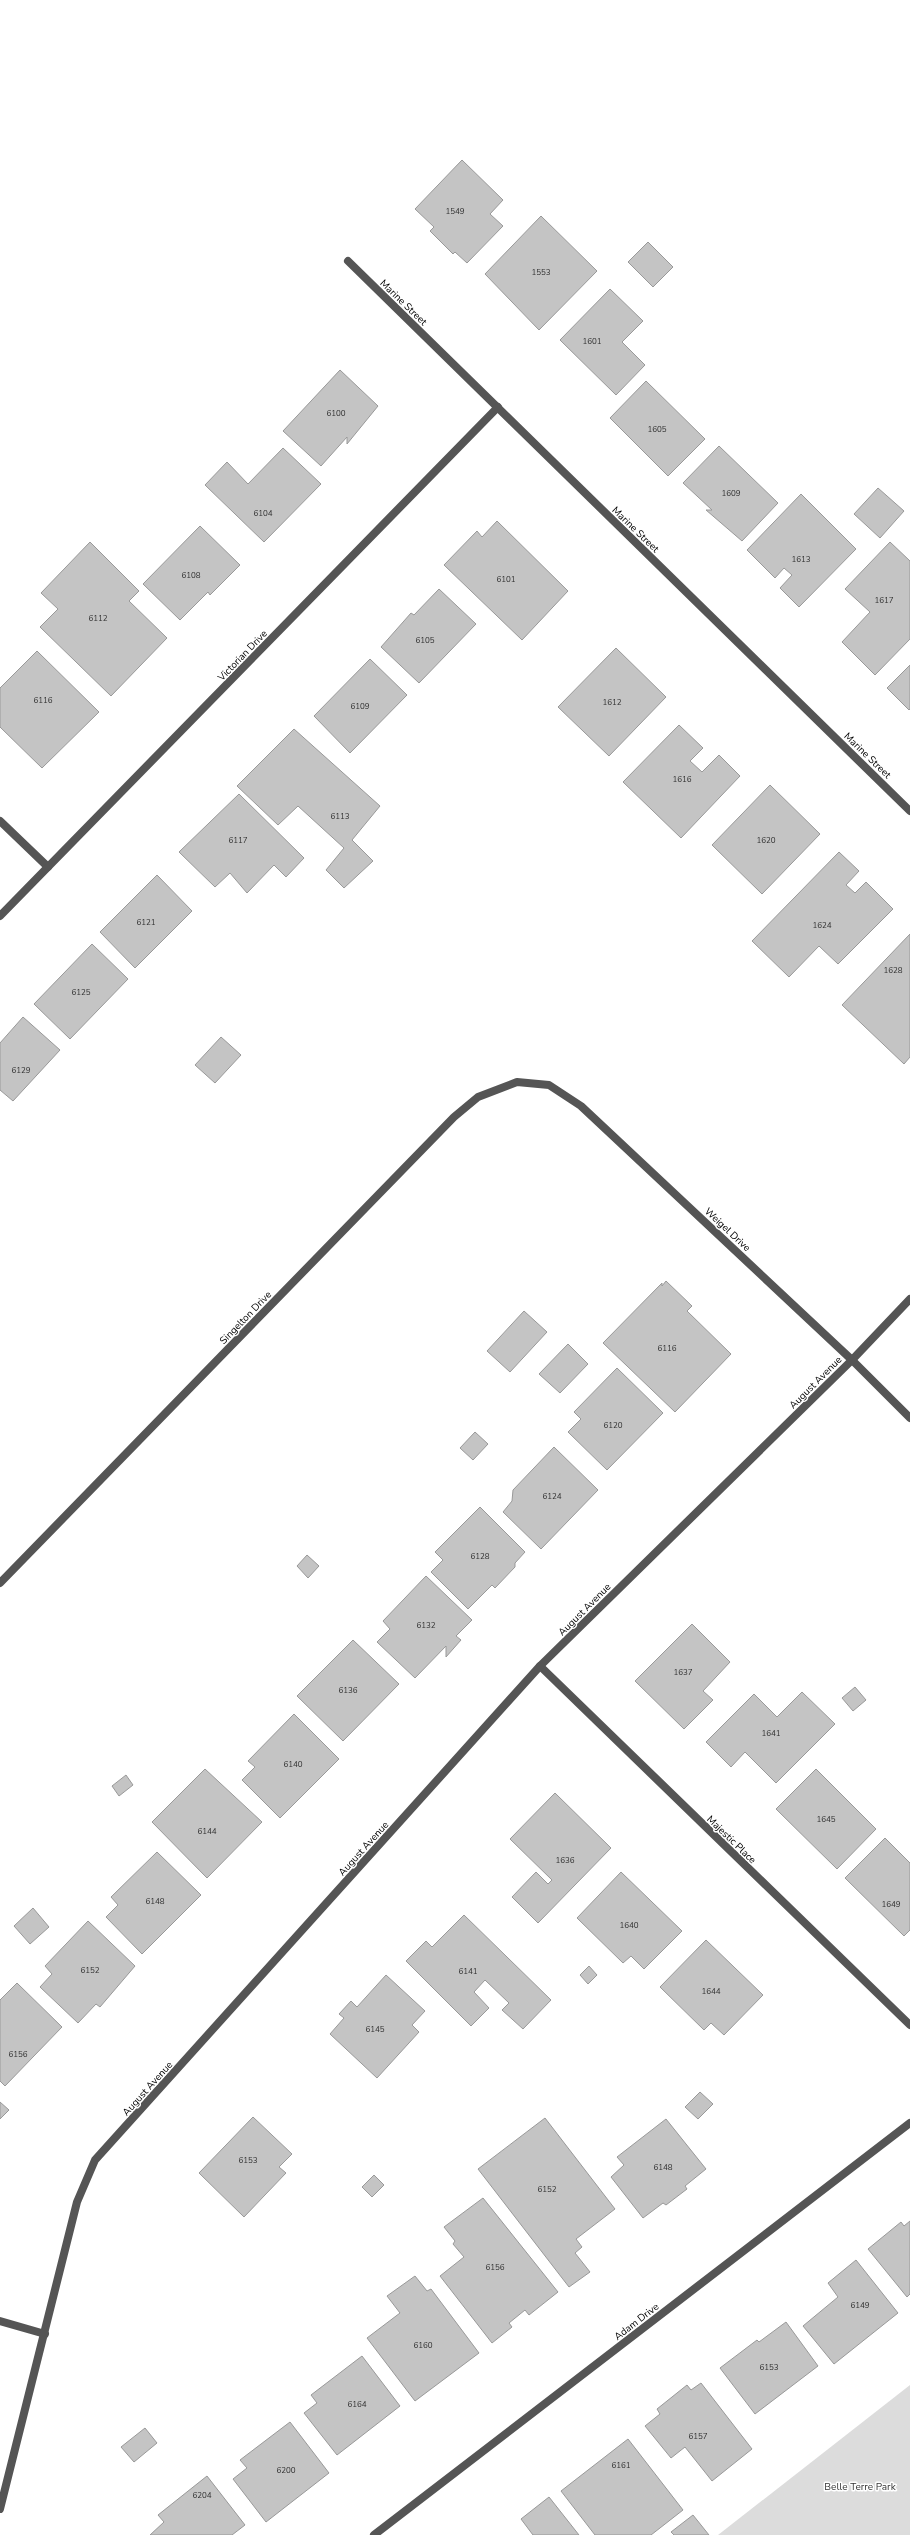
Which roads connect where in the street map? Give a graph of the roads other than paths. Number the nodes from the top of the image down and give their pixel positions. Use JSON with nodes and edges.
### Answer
{"nodes":[{"id":1,"x":348,"y":261,"type":"dead end"},
{"id":2,"x":498,"y":408,"type":"junction"},
{"id":3,"x":910,"y":811,"type":"edge"},
{"id":4,"x":0,"y":820,"type":"edge"},
{"id":5,"x":48,"y":867,"type":"junction"},
{"id":6,"x":0,"y":916,"type":"edge"},
{"id":7,"x":517,"y":1082,"type":"joint"},
{"id":8,"x":910,"y":1299,"type":"edge"},
{"id":9,"x":852,"y":1360,"type":"junction"},
{"id":10,"x":910,"y":1418,"type":"edge"},
{"id":11,"x":0,"y":1583,"type":"edge"},
{"id":12,"x":540,"y":1666,"type":"junction"},
{"id":13,"x":910,"y":2025,"type":"edge"},
{"id":14,"x":910,"y":2123,"type":"edge"},
{"id":15,"x":0,"y":2321,"type":"edge"},
{"id":16,"x":45,"y":2334,"type":"junction"},
{"id":17,"x":0,"y":2509,"type":"edge"},
{"id":18,"x":378,"y":2534,"type":"edge"}],
"edges":[{"from":1,"to":2,"type":"street","name":"Marine Street"},
{"from":2,"to":3,"type":"street","name":"Marine Street"},
{"from":2,"to":5,"type":"street","name":"Victorian Drive"},
{"from":4,"to":5,"type":"street"},
{"from":5,"to":6,"type":"street","name":"Victorian Drive"},
{"from":7,"to":9,"type":"street","name":"Weigel Drive"},
{"from":7,"to":11,"type":"street","name":"Singelton Drive"},
{"from":8,"to":9,"type":"street","name":"August Avenue"},
{"from":9,"to":10,"type":"street","name":"Weigel Drive"},
{"from":9,"to":12,"type":"street","name":"August Avenue"},
{"from":12,"to":13,"type":"street","name":"Majestic Place"},
{"from":12,"to":16,"type":"street","name":"August Avenue"},
{"from":14,"to":18,"type":"street","name":"Adam Drive"},
{"from":15,"to":16,"type":"street"},
{"from":16,"to":17,"type":"street","name":"August Avenue"}]}
